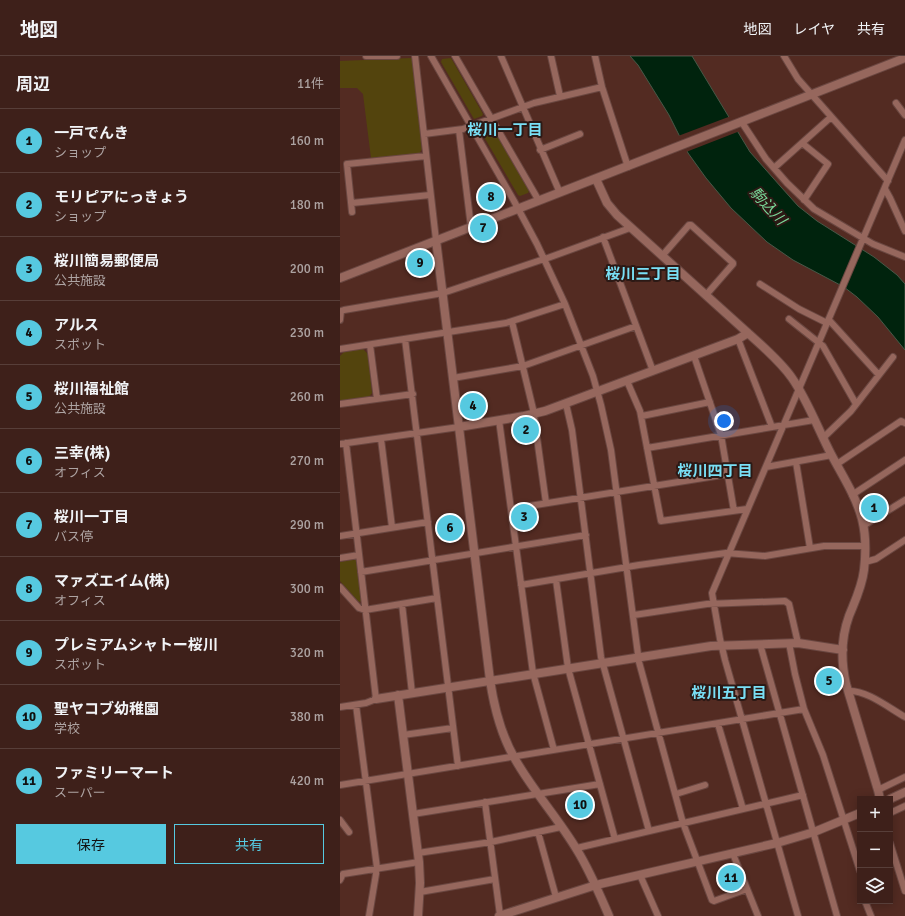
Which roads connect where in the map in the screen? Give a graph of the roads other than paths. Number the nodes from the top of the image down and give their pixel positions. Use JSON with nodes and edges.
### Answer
{"nodes":[{"id":1,"x":366,"y":56,"type":"edge"},
{"id":2,"x":397,"y":56,"type":"edge"},
{"id":3,"x":415,"y":56,"type":"edge"},
{"id":4,"x":430,"y":56,"type":"edge"},
{"id":5,"x":455,"y":56,"type":"edge"},
{"id":6,"x":501,"y":56,"type":"edge"},
{"id":7,"x":551,"y":56,"type":"edge"},
{"id":8,"x":595,"y":56,"type":"edge"},
{"id":9,"x":784,"y":56,"type":"edge"},
{"id":10,"x":905,"y":58,"type":"edge"},
{"id":11,"x":602,"y":87,"type":"junction"},
{"id":12,"x":811,"y":94,"type":"junction"},
{"id":13,"x":560,"y":96,"type":"junction"},
{"id":14,"x":896,"y":103,"type":"dead end"},
{"id":15,"x":522,"y":107,"type":"junction"},
{"id":16,"x":905,"y":115,"type":"edge"},
{"id":17,"x":831,"y":117,"type":"junction"},
{"id":18,"x":492,"y":118,"type":"junction"},
{"id":19,"x":739,"y":122,"type":"junction"},
{"id":20,"x":471,"y":126,"type":"junction"},
{"id":21,"x":459,"y":130,"type":"junction"},
{"id":22,"x":424,"y":134,"type":"junction"},
{"id":23,"x":580,"y":134,"type":"dead end"},
{"id":24,"x":905,"y":140,"type":"edge"},
{"id":25,"x":802,"y":143,"type":"junction"},
{"id":26,"x":540,"y":150,"type":"junction"},
{"id":27,"x":426,"y":156,"type":"junction"},
{"id":28,"x":628,"y":167,"type":"junction"},
{"id":29,"x":774,"y":168,"type":"junction"},
{"id":30,"x":596,"y":179,"type":"junction"},
{"id":31,"x":888,"y":180,"type":"junction"},
{"id":32,"x":885,"y":189,"type":"junction"},
{"id":33,"x":560,"y":193,"type":"junction"},
{"id":34,"x":430,"y":195,"type":"junction"},
{"id":35,"x":804,"y":200,"type":"junction"},
{"id":36,"x":539,"y":201,"type":"junction"},
{"id":37,"x":352,"y":204,"type":"junction"},
{"id":38,"x":519,"y":209,"type":"junction"},
{"id":39,"x":352,"y":212,"type":"dead end"},
{"id":40,"x":471,"y":227,"type":"junction"},
{"id":41,"x":630,"y":228,"type":"junction"},
{"id":42,"x":905,"y":232,"type":"edge"},
{"id":43,"x":603,"y":238,"type":"junction"},
{"id":44,"x":436,"y":240,"type":"junction"},
{"id":45,"x":863,"y":240,"type":"junction"},
{"id":46,"x":662,"y":256,"type":"junction"},
{"id":47,"x":905,"y":258,"type":"edge"},
{"id":48,"x":544,"y":259,"type":"junction"},
{"id":49,"x":340,"y":278,"type":"edge"},
{"id":50,"x":760,"y":284,"type":"dead end"},
{"id":51,"x":443,"y":293,"type":"junction"},
{"id":52,"x":706,"y":295,"type":"junction"},
{"id":53,"x":565,"y":304,"type":"junction"},
{"id":54,"x":789,"y":319,"type":"dead end"},
{"id":55,"x":340,"y":320,"type":"edge"},
{"id":56,"x":828,"y":321,"type":"junction"},
{"id":57,"x":512,"y":322,"type":"junction"},
{"id":58,"x":636,"y":326,"type":"junction"},
{"id":59,"x":448,"y":332,"type":"junction"},
{"id":60,"x":748,"y":333,"type":"junction"},
{"id":61,"x":405,"y":339,"type":"junction"},
{"id":62,"x":738,"y":339,"type":"junction"},
{"id":63,"x":819,"y":343,"type":"junction"},
{"id":64,"x":370,"y":345,"type":"junction"},
{"id":65,"x":582,"y":346,"type":"junction"},
{"id":66,"x":340,"y":349,"type":"edge"},
{"id":67,"x":694,"y":356,"type":"junction"},
{"id":68,"x":893,"y":357,"type":"dead end"},
{"id":69,"x":523,"y":366,"type":"junction"},
{"id":70,"x":653,"y":371,"type":"junction"},
{"id":71,"x":878,"y":374,"type":"junction"},
{"id":72,"x":453,"y":378,"type":"junction"},
{"id":73,"x":627,"y":381,"type":"junction"},
{"id":74,"x":799,"y":390,"type":"junction"},
{"id":75,"x":598,"y":392,"type":"junction"},
{"id":76,"x":413,"y":394,"type":"junction"},
{"id":77,"x":377,"y":399,"type":"junction"},
{"id":78,"x":710,"y":402,"type":"junction"},
{"id":79,"x":340,"y":404,"type":"edge"},
{"id":80,"x":566,"y":404,"type":"junction"},
{"id":81,"x":856,"y":404,"type":"junction"},
{"id":82,"x":534,"y":414,"type":"junction"},
{"id":83,"x":642,"y":416,"type":"junction"},
{"id":84,"x":499,"y":420,"type":"junction"},
{"id":85,"x":814,"y":420,"type":"junction"},
{"id":86,"x":905,"y":423,"type":"edge"},
{"id":87,"x":783,"y":425,"type":"junction"},
{"id":88,"x":459,"y":426,"type":"junction"},
{"id":89,"x":772,"y":427,"type":"junction"},
{"id":90,"x":417,"y":433,"type":"junction"},
{"id":91,"x":721,"y":435,"type":"junction"},
{"id":92,"x":381,"y":438,"type":"junction"},
{"id":93,"x":823,"y":438,"type":"junction"},
{"id":94,"x":343,"y":444,"type":"edge"},
{"id":95,"x":647,"y":448,"type":"junction"},
{"id":96,"x":832,"y":455,"type":"junction"},
{"id":97,"x":905,"y":461,"type":"edge"},
{"id":98,"x":796,"y":462,"type":"junction"},
{"id":99,"x":837,"y":464,"type":"junction"},
{"id":100,"x":766,"y":467,"type":"junction"},
{"id":101,"x":728,"y":474,"type":"junction"},
{"id":102,"x":653,"y":486,"type":"junction"},
{"id":103,"x":616,"y":492,"type":"junction"},
{"id":104,"x":852,"y":495,"type":"junction"},
{"id":105,"x":581,"y":497,"type":"junction"},
{"id":106,"x":905,"y":500,"type":"edge"},
{"id":107,"x":546,"y":503,"type":"junction"},
{"id":108,"x":511,"y":509,"type":"junction"},
{"id":109,"x":747,"y":509,"type":"junction"},
{"id":110,"x":734,"y":511,"type":"junction"},
{"id":111,"x":428,"y":522,"type":"junction"},
{"id":112,"x":863,"y":526,"type":"junction"},
{"id":113,"x":392,"y":527,"type":"junction"},
{"id":114,"x":356,"y":533,"type":"junction"},
{"id":115,"x":586,"y":535,"type":"junction"},
{"id":116,"x":340,"y":536,"type":"edge"},
{"id":117,"x":905,"y":540,"type":"edge"},
{"id":118,"x":516,"y":546,"type":"junction"},
{"id":119,"x":865,"y":546,"type":"junction"},
{"id":120,"x":810,"y":548,"type":"junction"},
{"id":121,"x":475,"y":552,"type":"junction"},
{"id":122,"x":730,"y":553,"type":"junction"},
{"id":123,"x":359,"y":555,"type":"junction"},
{"id":124,"x":340,"y":558,"type":"edge"},
{"id":125,"x":432,"y":560,"type":"junction"},
{"id":126,"x":865,"y":562,"type":"junction"},
{"id":127,"x":627,"y":567,"type":"junction"},
{"id":128,"x":361,"y":572,"type":"junction"},
{"id":129,"x":591,"y":574,"type":"junction"},
{"id":130,"x":556,"y":580,"type":"junction"},
{"id":131,"x":521,"y":585,"type":"junction"},
{"id":132,"x":340,"y":587,"type":"edge"},
{"id":133,"x":437,"y":598,"type":"junction"},
{"id":134,"x":402,"y":604,"type":"junction"},
{"id":135,"x":713,"y":604,"type":"junction"},
{"id":136,"x":365,"y":610,"type":"junction"},
{"id":137,"x":634,"y":615,"type":"junction"},
{"id":138,"x":789,"y":643,"type":"junction"},
{"id":139,"x":798,"y":643,"type":"junction"},
{"id":140,"x":760,"y":644,"type":"junction"},
{"id":141,"x":721,"y":645,"type":"junction"},
{"id":142,"x":843,"y":650,"type":"junction"},
{"id":143,"x":638,"y":657,"type":"junction"},
{"id":144,"x":602,"y":662,"type":"junction"},
{"id":145,"x":568,"y":668,"type":"junction"},
{"id":146,"x":533,"y":673,"type":"junction"},
{"id":147,"x":490,"y":680,"type":"junction"},
{"id":148,"x":448,"y":687,"type":"junction"},
{"id":149,"x":848,"y":691,"type":"junction"},
{"id":150,"x":412,"y":693,"type":"junction"},
{"id":151,"x":398,"y":695,"type":"junction"},
{"id":152,"x":376,"y":699,"type":"junction"},
{"id":153,"x":356,"y":705,"type":"junction"},
{"id":154,"x":340,"y":707,"type":"edge"},
{"id":155,"x":804,"y":709,"type":"junction"},
{"id":156,"x":780,"y":714,"type":"junction"},
{"id":157,"x":905,"y":717,"type":"edge"},
{"id":158,"x":742,"y":719,"type":"junction"},
{"id":159,"x":718,"y":724,"type":"junction"},
{"id":160,"x":453,"y":728,"type":"junction"},
{"id":161,"x":659,"y":733,"type":"junction"},
{"id":162,"x":403,"y":735,"type":"junction"},
{"id":163,"x":623,"y":738,"type":"junction"},
{"id":164,"x":589,"y":744,"type":"junction"},
{"id":165,"x":554,"y":750,"type":"junction"},
{"id":166,"x":514,"y":757,"type":"junction"},
{"id":167,"x":458,"y":766,"type":"junction"},
{"id":168,"x":408,"y":774,"type":"junction"},
{"id":169,"x":905,"y":777,"type":"edge"},
{"id":170,"x":367,"y":781,"type":"junction"},
{"id":171,"x":600,"y":784,"type":"junction"},
{"id":172,"x":340,"y":785,"type":"edge"},
{"id":173,"x":705,"y":785,"type":"dead end"},
{"id":174,"x":878,"y":790,"type":"junction"},
{"id":175,"x":905,"y":792,"type":"edge"},
{"id":176,"x":538,"y":794,"type":"junction"},
{"id":177,"x":676,"y":794,"type":"junction"},
{"id":178,"x":803,"y":795,"type":"junction"},
{"id":179,"x":879,"y":796,"type":"edge"},
{"id":180,"x":893,"y":798,"type":"edge"},
{"id":181,"x":485,"y":802,"type":"junction"},
{"id":182,"x":766,"y":804,"type":"junction"},
{"id":183,"x":905,"y":806,"type":"edge"},
{"id":184,"x":743,"y":809,"type":"junction"},
{"id":185,"x":893,"y":812,"type":"edge"},
{"id":186,"x":413,"y":814,"type":"junction"},
{"id":187,"x":857,"y":814,"type":"edge"},
{"id":188,"x":340,"y":820,"type":"edge"},
{"id":189,"x":844,"y":820,"type":"junction"},
{"id":190,"x":683,"y":823,"type":"junction"},
{"id":191,"x":561,"y":827,"type":"junction"},
{"id":192,"x":649,"y":831,"type":"junction"},
{"id":193,"x":349,"y":832,"type":"dead end"},
{"id":194,"x":538,"y":832,"type":"junction"},
{"id":195,"x":814,"y":832,"type":"junction"},
{"id":196,"x":615,"y":839,"type":"junction"},
{"id":197,"x":491,"y":842,"type":"junction"},
{"id":198,"x":777,"y":844,"type":"junction"},
{"id":199,"x":577,"y":848,"type":"junction"},
{"id":200,"x":893,"y":850,"type":"edge"},
{"id":201,"x":418,"y":853,"type":"junction"},
{"id":202,"x":733,"y":854,"type":"junction"},
{"id":203,"x":419,"y":862,"type":"junction"},
{"id":204,"x":697,"y":862,"type":"junction"},
{"id":205,"x":377,"y":868,"type":"junction"},
{"id":206,"x":859,"y":868,"type":"edge"},
{"id":207,"x":903,"y":874,"type":"edge"},
{"id":208,"x":640,"y":875,"type":"junction"},
{"id":209,"x":495,"y":879,"type":"junction"},
{"id":210,"x":340,"y":880,"type":"edge"},
{"id":211,"x":596,"y":885,"type":"junction"},
{"id":212,"x":747,"y":889,"type":"junction"},
{"id":213,"x":905,"y":891,"type":"edge"},
{"id":214,"x":420,"y":892,"type":"junction"},
{"id":215,"x":556,"y":897,"type":"junction"},
{"id":216,"x":866,"y":904,"type":"edge"},
{"id":217,"x":871,"y":915,"type":"edge"},
{"id":218,"x":368,"y":916,"type":"edge"},
{"id":219,"x":418,"y":916,"type":"edge"},
{"id":220,"x":500,"y":916,"type":"edge"},
{"id":221,"x":609,"y":916,"type":"edge"},
{"id":222,"x":658,"y":916,"type":"edge"},
{"id":223,"x":758,"y":916,"type":"edge"},
{"id":224,"x":798,"y":916,"type":"edge"},
{"id":225,"x":837,"y":916,"type":"edge"},
{"id":226,"x":863,"y":916,"type":"edge"}],
"edges":[{"from":1,"to":2,"type":"street"},
{"from":3,"to":22,"type":"street"},
{"from":4,"to":20,"type":"street"},
{"from":5,"to":18,"type":"street"},
{"from":6,"to":15,"type":"street"},
{"from":7,"to":13,"type":"street"},
{"from":8,"to":11,"type":"street"},
{"from":9,"to":12,"type":"street"},
{"from":10,"to":12,"type":"street"},
{"from":11,"to":13,"type":"street"},
{"from":11,"to":28,"type":"street"},
{"from":12,"to":17,"type":"street"},
{"from":12,"to":19,"type":"street"},
{"from":13,"to":15,"type":"street"},
{"from":14,"to":16,"type":"street"},
{"from":15,"to":18,"type":"street"},
{"from":15,"to":26,"type":"street"},
{"from":17,"to":25,"type":"street"},
{"from":17,"to":31,"type":"street"},
{"from":18,"to":20,"type":"street"},
{"from":18,"to":36,"type":"street"},
{"from":19,"to":28,"type":"street"},
{"from":19,"to":29,"type":"street"},
{"from":20,"to":21,"type":"street"},
{"from":20,"to":38,"type":"street"},
{"from":21,"to":22,"type":"street"},
{"from":21,"to":40,"type":"street"},
{"from":22,"to":27,"type":"street"},
{"from":23,"to":26,"type":"street"},
{"from":24,"to":31,"type":"street"},
{"from":25,"to":29,"type":"street"},
{"from":25,"to":35,"type":"street"},
{"from":26,"to":33,"type":"street"},
{"from":27,"to":34,"type":"street"},
{"from":27,"to":37,"type":"street"},
{"from":28,"to":30,"type":"street"},
{"from":29,"to":35,"type":"street"},
{"from":30,"to":33,"type":"street"},
{"from":30,"to":41,"type":"street"},
{"from":31,"to":32,"type":"street"},
{"from":32,"to":42,"type":"street"},
{"from":32,"to":45,"type":"street"},
{"from":33,"to":36,"type":"street"},
{"from":34,"to":37,"type":"street"},
{"from":34,"to":44,"type":"street"},
{"from":35,"to":45,"type":"street"},
{"from":36,"to":38,"type":"street"},
{"from":37,"to":39,"type":"street"},
{"from":38,"to":40,"type":"street"},
{"from":38,"to":48,"type":"street"},
{"from":40,"to":44,"type":"street"},
{"from":41,"to":43,"type":"street"},
{"from":41,"to":46,"type":"street"},
{"from":43,"to":48,"type":"street"},
{"from":43,"to":58,"type":"street"},
{"from":44,"to":49,"type":"street"},
{"from":44,"to":51,"type":"street"},
{"from":45,"to":47,"type":"street"},
{"from":45,"to":56,"type":"street"},
{"from":46,"to":52,"type":"street"},
{"from":46,"to":52,"type":"street"},
{"from":48,"to":51,"type":"street"},
{"from":48,"to":53,"type":"street"},
{"from":50,"to":56,"type":"street"},
{"from":51,"to":55,"type":"street"},
{"from":51,"to":59,"type":"street"},
{"from":52,"to":60,"type":"street"},
{"from":53,"to":57,"type":"street"},
{"from":53,"to":65,"type":"street"},
{"from":54,"to":63,"type":"street"},
{"from":56,"to":63,"type":"street"},
{"from":56,"to":71,"type":"street"},
{"from":57,"to":59,"type":"street"},
{"from":57,"to":69,"type":"street"},
{"from":58,"to":65,"type":"street"},
{"from":58,"to":70,"type":"street"},
{"from":59,"to":61,"type":"street"},
{"from":59,"to":72,"type":"street"},
{"from":60,"to":62,"type":"street"},
{"from":60,"to":74,"type":"street"},
{"from":61,"to":64,"type":"street"},
{"from":61,"to":76,"type":"street"},
{"from":62,"to":67,"type":"street"},
{"from":62,"to":89,"type":"street"},
{"from":63,"to":74,"type":"street"},
{"from":63,"to":81,"type":"street"},
{"from":64,"to":66,"type":"street"},
{"from":64,"to":77,"type":"street"},
{"from":65,"to":69,"type":"street"},
{"from":65,"to":75,"type":"street"},
{"from":67,"to":70,"type":"street"},
{"from":67,"to":78,"type":"street"},
{"from":68,"to":71,"type":"street"},
{"from":69,"to":72,"type":"street"},
{"from":69,"to":82,"type":"street"},
{"from":70,"to":73,"type":"street"},
{"from":71,"to":81,"type":"street"},
{"from":72,"to":88,"type":"street"},
{"from":73,"to":75,"type":"street"},
{"from":73,"to":83,"type":"street"},
{"from":74,"to":85,"type":"street"},
{"from":74,"to":87,"type":"street"},
{"from":75,"to":80,"type":"street"},
{"from":75,"to":103,"type":"street"},
{"from":76,"to":77,"type":"street"},
{"from":76,"to":90,"type":"street"},
{"from":77,"to":79,"type":"street"},
{"from":78,"to":83,"type":"street"},
{"from":78,"to":91,"type":"street"},
{"from":80,"to":82,"type":"street"},
{"from":80,"to":105,"type":"street"},
{"from":81,"to":93,"type":"street"},
{"from":82,"to":84,"type":"street"},
{"from":82,"to":107,"type":"street"},
{"from":83,"to":95,"type":"street"},
{"from":84,"to":88,"type":"street"},
{"from":84,"to":108,"type":"street"},
{"from":85,"to":87,"type":"street"},
{"from":85,"to":93,"type":"street"},
{"from":86,"to":99,"type":"street"},
{"from":87,"to":89,"type":"street"},
{"from":87,"to":100,"type":"street"},
{"from":88,"to":90,"type":"street"},
{"from":88,"to":121,"type":"street"},
{"from":89,"to":91,"type":"street"},
{"from":90,"to":92,"type":"street"},
{"from":90,"to":111,"type":"street"},
{"from":91,"to":95,"type":"street"},
{"from":91,"to":101,"type":"street"},
{"from":92,"to":94,"type":"street"},
{"from":92,"to":113,"type":"street"},
{"from":93,"to":96,"type":"street"},
{"from":94,"to":114,"type":"street"},
{"from":95,"to":102,"type":"street"},
{"from":96,"to":98,"type":"street"},
{"from":96,"to":99,"type":"street"},
{"from":97,"to":104,"type":"street"},
{"from":98,"to":100,"type":"street"},
{"from":98,"to":120,"type":"street"},
{"from":99,"to":104,"type":"street"},
{"from":100,"to":109,"type":"street"},
{"from":101,"to":102,"type":"street"},
{"from":101,"to":110,"type":"street"},
{"from":102,"to":103,"type":"street"},
{"from":102,"to":110,"type":"street"},
{"from":103,"to":105,"type":"street"},
{"from":103,"to":127,"type":"street"},
{"from":104,"to":112,"type":"street"},
{"from":105,"to":107,"type":"street"},
{"from":105,"to":115,"type":"street"},
{"from":106,"to":112,"type":"street"},
{"from":107,"to":108,"type":"street"},
{"from":108,"to":118,"type":"street"},
{"from":109,"to":110,"type":"street"},
{"from":109,"to":122,"type":"street"},
{"from":111,"to":113,"type":"street"},
{"from":111,"to":125,"type":"street"},
{"from":112,"to":119,"type":"street"},
{"from":113,"to":114,"type":"street"},
{"from":114,"to":116,"type":"street"},
{"from":114,"to":123,"type":"street"},
{"from":115,"to":118,"type":"street"},
{"from":115,"to":129,"type":"street"},
{"from":117,"to":126,"type":"street"},
{"from":118,"to":121,"type":"street"},
{"from":118,"to":131,"type":"street"},
{"from":119,"to":120,"type":"street"},
{"from":119,"to":126,"type":"street"},
{"from":120,"to":122,"type":"street"},
{"from":121,"to":125,"type":"street"},
{"from":121,"to":147,"type":"street"},
{"from":122,"to":127,"type":"street"},
{"from":122,"to":135,"type":"street"},
{"from":123,"to":124,"type":"street"},
{"from":123,"to":128,"type":"street"},
{"from":125,"to":128,"type":"street"},
{"from":125,"to":133,"type":"street"},
{"from":126,"to":142,"type":"street"},
{"from":127,"to":129,"type":"street"},
{"from":127,"to":137,"type":"street"},
{"from":128,"to":136,"type":"street"},
{"from":129,"to":130,"type":"street"},
{"from":129,"to":144,"type":"street"},
{"from":130,"to":131,"type":"street"},
{"from":130,"to":145,"type":"street"},
{"from":131,"to":146,"type":"street"},
{"from":132,"to":136,"type":"street"},
{"from":133,"to":134,"type":"street"},
{"from":133,"to":148,"type":"street"},
{"from":134,"to":136,"type":"street"},
{"from":134,"to":150,"type":"street"},
{"from":135,"to":137,"type":"street"},
{"from":135,"to":139,"type":"street"},
{"from":135,"to":141,"type":"street"},
{"from":136,"to":152,"type":"street"},
{"from":137,"to":143,"type":"street"},
{"from":138,"to":139,"type":"street"},
{"from":138,"to":140,"type":"street"},
{"from":138,"to":155,"type":"street"},
{"from":139,"to":142,"type":"street"},
{"from":140,"to":141,"type":"street"},
{"from":140,"to":156,"type":"street"},
{"from":141,"to":143,"type":"street"},
{"from":141,"to":158,"type":"street"},
{"from":142,"to":149,"type":"street"},
{"from":143,"to":144,"type":"street"},
{"from":143,"to":161,"type":"street"},
{"from":144,"to":145,"type":"street"},
{"from":144,"to":163,"type":"street"},
{"from":145,"to":146,"type":"street"},
{"from":145,"to":164,"type":"street"},
{"from":146,"to":147,"type":"street"},
{"from":146,"to":165,"type":"street"},
{"from":147,"to":148,"type":"street"},
{"from":147,"to":166,"type":"street"},
{"from":148,"to":150,"type":"street"},
{"from":148,"to":160,"type":"street"},
{"from":149,"to":157,"type":"street"},
{"from":149,"to":174,"type":"street"},
{"from":150,"to":151,"type":"street"},
{"from":151,"to":152,"type":"street"},
{"from":151,"to":162,"type":"street"},
{"from":152,"to":153,"type":"street"},
{"from":153,"to":154,"type":"street"},
{"from":153,"to":170,"type":"street"},
{"from":155,"to":156,"type":"street"},
{"from":155,"to":189,"type":"street"},
{"from":156,"to":158,"type":"street"},
{"from":156,"to":178,"type":"street"},
{"from":158,"to":159,"type":"street"},
{"from":158,"to":182,"type":"street"},
{"from":159,"to":161,"type":"street"},
{"from":159,"to":184,"type":"street"},
{"from":160,"to":162,"type":"street"},
{"from":160,"to":167,"type":"street"},
{"from":161,"to":163,"type":"street"},
{"from":161,"to":177,"type":"street"},
{"from":162,"to":168,"type":"street"},
{"from":163,"to":164,"type":"street"},
{"from":163,"to":192,"type":"street"},
{"from":164,"to":165,"type":"street"},
{"from":164,"to":171,"type":"street"},
{"from":165,"to":166,"type":"street"},
{"from":166,"to":167,"type":"street"},
{"from":166,"to":176,"type":"street"},
{"from":167,"to":168,"type":"street"},
{"from":168,"to":170,"type":"street"},
{"from":168,"to":186,"type":"street"},
{"from":169,"to":174,"type":"street"},
{"from":170,"to":172,"type":"street"},
{"from":170,"to":205,"type":"street"},
{"from":171,"to":176,"type":"street"},
{"from":171,"to":196,"type":"street"},
{"from":173,"to":177,"type":"street"},
{"from":174,"to":179,"type":"street"},
{"from":175,"to":180,"type":"street"},
{"from":176,"to":181,"type":"street"},
{"from":176,"to":191,"type":"street"},
{"from":177,"to":190,"type":"street"},
{"from":178,"to":182,"type":"street"},
{"from":178,"to":195,"type":"street"},
{"from":181,"to":186,"type":"street"},
{"from":181,"to":197,"type":"street"},
{"from":182,"to":184,"type":"street"},
{"from":182,"to":198,"type":"street"},
{"from":183,"to":185,"type":"street"},
{"from":184,"to":190,"type":"street"},
{"from":186,"to":201,"type":"street"},
{"from":187,"to":189,"type":"street"},
{"from":188,"to":193,"type":"street"},
{"from":189,"to":195,"type":"street"},
{"from":189,"to":206,"type":"street"},
{"from":190,"to":192,"type":"street"},
{"from":190,"to":204,"type":"street"},
{"from":191,"to":194,"type":"street"},
{"from":191,"to":199,"type":"street"},
{"from":192,"to":196,"type":"street"},
{"from":194,"to":197,"type":"street"},
{"from":194,"to":215,"type":"street"},
{"from":195,"to":198,"type":"street"},
{"from":195,"to":225,"type":"street"},
{"from":196,"to":199,"type":"street"},
{"from":197,"to":201,"type":"street"},
{"from":197,"to":209,"type":"street"},
{"from":198,"to":202,"type":"street"},
{"from":198,"to":224,"type":"street"},
{"from":199,"to":211,"type":"street"},
{"from":200,"to":207,"type":"street"},
{"from":201,"to":203,"type":"street"},
{"from":202,"to":204,"type":"street"},
{"from":202,"to":212,"type":"street"},
{"from":203,"to":205,"type":"street"},
{"from":203,"to":214,"type":"street"},
{"from":204,"to":208,"type":"street"},
{"from":204,"to":212,"type":"street"},
{"from":205,"to":210,"type":"street"},
{"from":205,"to":218,"type":"street"},
{"from":207,"to":213,"type":"street"},
{"from":208,"to":211,"type":"street"},
{"from":208,"to":222,"type":"street"},
{"from":209,"to":214,"type":"street"},
{"from":209,"to":220,"type":"street"},
{"from":211,"to":215,"type":"street"},
{"from":211,"to":221,"type":"street"},
{"from":212,"to":223,"type":"street"},
{"from":214,"to":219,"type":"street"},
{"from":215,"to":220,"type":"street"},
{"from":216,"to":217,"type":"street"},
{"from":217,"to":226,"type":"street"}]}
